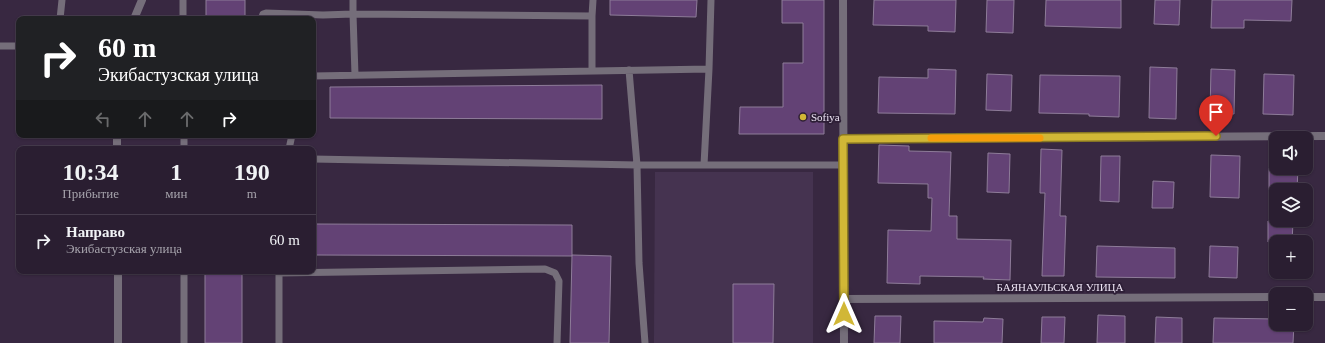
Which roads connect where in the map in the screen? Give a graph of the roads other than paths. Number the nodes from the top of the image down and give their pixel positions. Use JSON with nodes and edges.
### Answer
{"nodes":[{"id":1,"x":62,"y":0,"type":"edge"},
{"id":2,"x":142,"y":0,"type":"edge"},
{"id":3,"x":183,"y":0,"type":"edge"},
{"id":4,"x":353,"y":0,"type":"edge"},
{"id":5,"x":592,"y":0,"type":"edge"},
{"id":6,"x":712,"y":0,"type":"edge"},
{"id":7,"x":842,"y":0,"type":"edge"},
{"id":8,"x":353,"y":14,"type":"junction"},
{"id":9,"x":60,"y":16,"type":"edge"},
{"id":10,"x":135,"y":16,"type":"edge"},
{"id":11,"x":183,"y":16,"type":"edge"},
{"id":12,"x":262,"y":16,"type":"edge"},
{"id":13,"x":592,"y":16,"type":"junction"},
{"id":14,"x":0,"y":46,"type":"edge"},
{"id":15,"x":16,"y":46,"type":"edge"},
{"id":16,"x":709,"y":69,"type":"junction"},
{"id":17,"x":629,"y":70,"type":"junction"},
{"id":18,"x":592,"y":71,"type":"junction"},
{"id":19,"x":355,"y":75,"type":"junction"},
{"id":20,"x":316,"y":76,"type":"edge"},
{"id":21,"x":1325,"y":136,"type":"edge"},
{"id":22,"x":843,"y":139,"type":"junction"},
{"id":23,"x":316,"y":159,"type":"edge"},
{"id":24,"x":637,"y":165,"type":"junction"},
{"id":25,"x":704,"y":165,"type":"junction"},
{"id":26,"x":843,"y":165,"type":"junction"},
{"id":27,"x":316,"y":272,"type":"edge"},
{"id":28,"x":118,"y":274,"type":"edge"},
{"id":29,"x":184,"y":274,"type":"edge"},
{"id":30,"x":279,"y":274,"type":"edge"},
{"id":31,"x":1269,"y":297,"type":"edge"},
{"id":32,"x":1313,"y":297,"type":"edge"},
{"id":33,"x":1325,"y":297,"type":"edge"},
{"id":34,"x":844,"y":299,"type":"junction"},
{"id":35,"x":118,"y":343,"type":"edge"},
{"id":36,"x":184,"y":343,"type":"edge"},
{"id":37,"x":279,"y":343,"type":"edge"},
{"id":38,"x":557,"y":343,"type":"edge"},
{"id":39,"x":645,"y":343,"type":"edge"},
{"id":40,"x":844,"y":343,"type":"edge"}],
"edges":[{"from":1,"to":9,"type":"lane"},
{"from":2,"to":10,"type":"street"},
{"from":3,"to":11,"type":"lane"},
{"from":4,"to":8,"type":"lane"},
{"from":5,"to":13,"type":"lane"},
{"from":6,"to":16,"type":"lane"},
{"from":7,"to":22,"type":"street"},
{"from":8,"to":12,"type":"lane"},
{"from":8,"to":13,"type":"lane"},
{"from":8,"to":19,"type":"lane"},
{"from":13,"to":18,"type":"lane"},
{"from":14,"to":15,"type":"lane"},
{"from":16,"to":17,"type":"lane"},
{"from":16,"to":25,"type":"lane"},
{"from":17,"to":18,"type":"lane"},
{"from":17,"to":24,"type":"lane"},
{"from":18,"to":19,"type":"lane"},
{"from":19,"to":20,"type":"lane"},
{"from":21,"to":22,"type":"street"},
{"from":22,"to":26,"type":"street"},
{"from":23,"to":24,"type":"lane"},
{"from":24,"to":25,"type":"lane"},
{"from":24,"to":39,"type":"lane"},
{"from":25,"to":26,"type":"lane"},
{"from":26,"to":34,"type":"street"},
{"from":27,"to":38,"type":"lane"},
{"from":28,"to":35,"type":"street"},
{"from":29,"to":36,"type":"lane"},
{"from":30,"to":37,"type":"lane"},
{"from":31,"to":34,"type":"street","name":"БАЯНАУЛЬСКАЯ УЛИЦА"},
{"from":32,"to":33,"type":"street"},
{"from":34,"to":40,"type":"street"}]}
